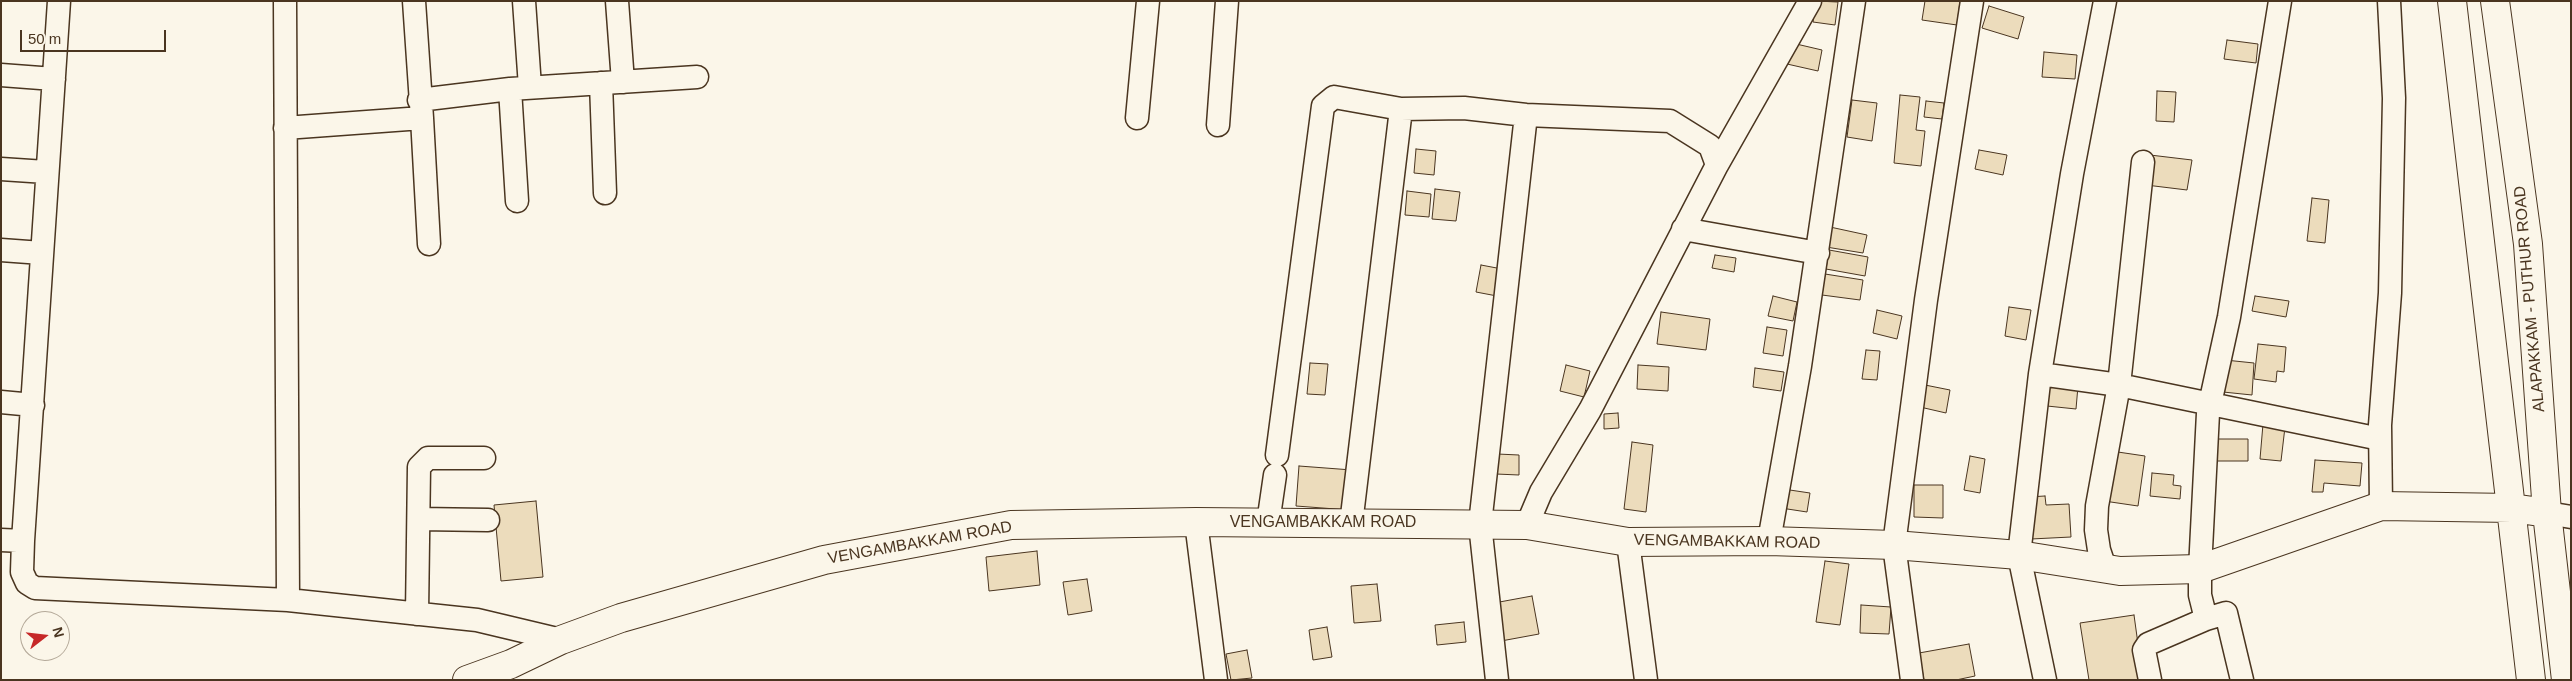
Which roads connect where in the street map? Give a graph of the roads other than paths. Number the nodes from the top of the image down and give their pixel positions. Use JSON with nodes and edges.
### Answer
{"nodes":[{"id":1,"x":59,"y":1,"type":"edge"},
{"id":2,"x":285,"y":1,"type":"edge"},
{"id":3,"x":414,"y":1,"type":"edge"},
{"id":4,"x":524,"y":1,"type":"edge"},
{"id":5,"x":617,"y":1,"type":"edge"},
{"id":6,"x":1148,"y":1,"type":"edge"},
{"id":7,"x":1227,"y":1,"type":"edge"},
{"id":8,"x":1810,"y":1,"type":"edge"},
{"id":9,"x":1854,"y":1,"type":"edge"},
{"id":10,"x":1972,"y":1,"type":"edge"},
{"id":11,"x":2104,"y":1,"type":"edge"},
{"id":12,"x":2280,"y":1,"type":"edge"},
{"id":13,"x":2389,"y":1,"type":"edge"},
{"id":14,"x":2452,"y":1,"type":"edge"},
{"id":15,"x":2495,"y":1,"type":"edge"},
{"id":16,"x":1,"y":75,"type":"edge"},
{"id":17,"x":697,"y":77,"type":"dead end"},
{"id":18,"x":54,"y":79,"type":"junction"},
{"id":19,"x":612,"y":82,"type":"junction"},
{"id":20,"x":520,"y":88,"type":"junction"},
{"id":21,"x":421,"y":109,"type":"junction"},
{"id":22,"x":1401,"y":109,"type":"junction"},
{"id":23,"x":1526,"y":115,"type":"junction"},
{"id":24,"x":1137,"y":118,"type":"dead end"},
{"id":25,"x":1218,"y":125,"type":"dead end"},
{"id":26,"x":285,"y":128,"type":"junction"},
{"id":27,"x":2143,"y":162,"type":"dead end"},
{"id":28,"x":1717,"y":165,"type":"junction"},
{"id":29,"x":1,"y":169,"type":"edge"},
{"id":30,"x":46,"y":172,"type":"junction"},
{"id":31,"x":605,"y":193,"type":"dead end"},
{"id":32,"x":517,"y":201,"type":"dead end"},
{"id":33,"x":1684,"y":229,"type":"junction"},
{"id":34,"x":429,"y":244,"type":"dead end"},
{"id":35,"x":1,"y":250,"type":"edge"},
{"id":36,"x":42,"y":252,"type":"junction"},
{"id":37,"x":1818,"y":253,"type":"junction"},
{"id":38,"x":2040,"y":374,"type":"junction"},
{"id":39,"x":2119,"y":385,"type":"junction"},
{"id":40,"x":1,"y":402,"type":"edge"},
{"id":41,"x":33,"y":405,"type":"junction"},
{"id":42,"x":2211,"y":406,"type":"junction"},
{"id":43,"x":2380,"y":439,"type":"junction"},
{"id":44,"x":484,"y":458,"type":"dead end"},
{"id":45,"x":2381,"y":506,"type":"junction"},
{"id":46,"x":2512,"y":508,"type":"junction"},
{"id":47,"x":2559,"y":515,"type":"edge"},
{"id":48,"x":418,"y":519,"type":"junction"},
{"id":49,"x":488,"y":520,"type":"dead end"},
{"id":50,"x":1196,"y":522,"type":"junction"},
{"id":51,"x":1268,"y":523,"type":"junction"},
{"id":52,"x":1351,"y":524,"type":"junction"},
{"id":53,"x":1480,"y":524,"type":"junction"},
{"id":54,"x":1527,"y":525,"type":"junction"},
{"id":55,"x":1,"y":540,"type":"edge"},
{"id":56,"x":23,"y":541,"type":"junction"},
{"id":57,"x":1769,"y":541,"type":"junction"},
{"id":58,"x":1628,"y":542,"type":"junction"},
{"id":59,"x":1894,"y":545,"type":"junction"},
{"id":60,"x":2019,"y":555,"type":"junction"},
{"id":61,"x":2105,"y":568,"type":"junction"},
{"id":62,"x":2200,"y":568,"type":"junction"},
{"id":63,"x":288,"y":600,"type":"junction"},
{"id":64,"x":417,"y":614,"type":"junction"},
{"id":65,"x":2206,"y":619,"type":"junction"},
{"id":66,"x":560,"y":640,"type":"junction"},
{"id":67,"x":467,"y":680,"type":"edge"},
{"id":68,"x":1216,"y":680,"type":"edge"},
{"id":69,"x":1496,"y":680,"type":"edge"},
{"id":70,"x":1639,"y":680,"type":"edge"},
{"id":71,"x":1646,"y":680,"type":"edge"},
{"id":72,"x":1912,"y":680,"type":"edge"},
{"id":73,"x":2045,"y":680,"type":"edge"},
{"id":74,"x":2150,"y":680,"type":"edge"},
{"id":75,"x":2242,"y":680,"type":"edge"},
{"id":76,"x":2531,"y":680,"type":"edge"},
{"id":77,"x":2566,"y":680,"type":"edge"}],
"edges":[{"from":1,"to":18,"type":"street"},
{"from":2,"to":26,"type":"street"},
{"from":3,"to":21,"type":"street"},
{"from":4,"to":20,"type":"street"},
{"from":5,"to":19,"type":"street"},
{"from":6,"to":24,"type":"street"},
{"from":7,"to":25,"type":"street"},
{"from":8,"to":28,"type":"street"},
{"from":9,"to":37,"type":"street"},
{"from":10,"to":59,"type":"street"},
{"from":11,"to":38,"type":"street"},
{"from":12,"to":42,"type":"street"},
{"from":13,"to":43,"type":"street"},
{"from":14,"to":46,"type":"main road"},
{"from":15,"to":47,"type":"main road","name":"ALAPAKKAM - PUTHUR ROAD"},
{"from":16,"to":18,"type":"street"},
{"from":17,"to":19,"type":"street"},
{"from":18,"to":30,"type":"street"},
{"from":19,"to":20,"type":"street"},
{"from":19,"to":31,"type":"street"},
{"from":20,"to":21,"type":"street"},
{"from":20,"to":32,"type":"street"},
{"from":21,"to":26,"type":"street"},
{"from":21,"to":34,"type":"street"},
{"from":22,"to":23,"type":"street"},
{"from":22,"to":51,"type":"street"},
{"from":22,"to":52,"type":"street"},
{"from":23,"to":28,"type":"street"},
{"from":23,"to":53,"type":"street"},
{"from":26,"to":63,"type":"street"},
{"from":27,"to":39,"type":"street"},
{"from":28,"to":33,"type":"street"},
{"from":29,"to":30,"type":"street"},
{"from":30,"to":36,"type":"street"},
{"from":33,"to":37,"type":"street"},
{"from":33,"to":54,"type":"street"},
{"from":35,"to":36,"type":"street"},
{"from":36,"to":41,"type":"street"},
{"from":37,"to":57,"type":"street"},
{"from":38,"to":39,"type":"street"},
{"from":38,"to":60,"type":"street"},
{"from":39,"to":42,"type":"street"},
{"from":39,"to":61,"type":"street"},
{"from":40,"to":41,"type":"street"},
{"from":41,"to":56,"type":"street"},
{"from":42,"to":43,"type":"street"},
{"from":42,"to":62,"type":"street"},
{"from":43,"to":45,"type":"street"},
{"from":44,"to":48,"type":"street"},
{"from":45,"to":46,"type":"main road","name":"VENGAMBAKKAM ROAD"},
{"from":45,"to":62,"type":"main road","name":"VENGAMBAKKAM ROAD"},
{"from":46,"to":47,"type":"main road","name":"VENGAMBAKKAM ROAD"},
{"from":46,"to":76,"type":"main road"},
{"from":47,"to":77,"type":"main road","name":"ALAPAKKAM - PUTHUR ROAD"},
{"from":48,"to":49,"type":"street"},
{"from":48,"to":64,"type":"street"},
{"from":50,"to":51,"type":"main road","name":"VENGAMBAKKAM ROAD"},
{"from":50,"to":66,"type":"main road","name":"VENGAMBAKKAM ROAD"},
{"from":50,"to":68,"type":"street"},
{"from":51,"to":52,"type":"main road","name":"VENGAMBAKKAM ROAD"},
{"from":52,"to":53,"type":"main road","name":"VENGAMBAKKAM ROAD"},
{"from":53,"to":54,"type":"main road","name":"VENGAMBAKKAM ROAD"},
{"from":53,"to":69,"type":"street"},
{"from":54,"to":58,"type":"main road","name":"VENGAMBAKKAM ROAD"},
{"from":55,"to":56,"type":"street"},
{"from":56,"to":63,"type":"street"},
{"from":57,"to":58,"type":"main road","name":"VENGAMBAKKAM ROAD"},
{"from":57,"to":59,"type":"main road","name":"VENGAMBAKKAM ROAD"},
{"from":58,"to":71,"type":"street"},
{"from":59,"to":60,"type":"main road","name":"VENGAMBAKKAM ROAD"},
{"from":59,"to":72,"type":"street"},
{"from":60,"to":61,"type":"main road","name":"VENGAMBAKKAM ROAD"},
{"from":60,"to":73,"type":"street"},
{"from":61,"to":62,"type":"main road","name":"VENGAMBAKKAM ROAD"},
{"from":62,"to":65,"type":"street"},
{"from":63,"to":64,"type":"street"},
{"from":64,"to":66,"type":"street"},
{"from":65,"to":74,"type":"street"},
{"from":65,"to":75,"type":"street"},
{"from":66,"to":67,"type":"main road","name":"VENGAMBAKKAM ROAD"},
{"from":70,"to":71,"type":"street"}]}
